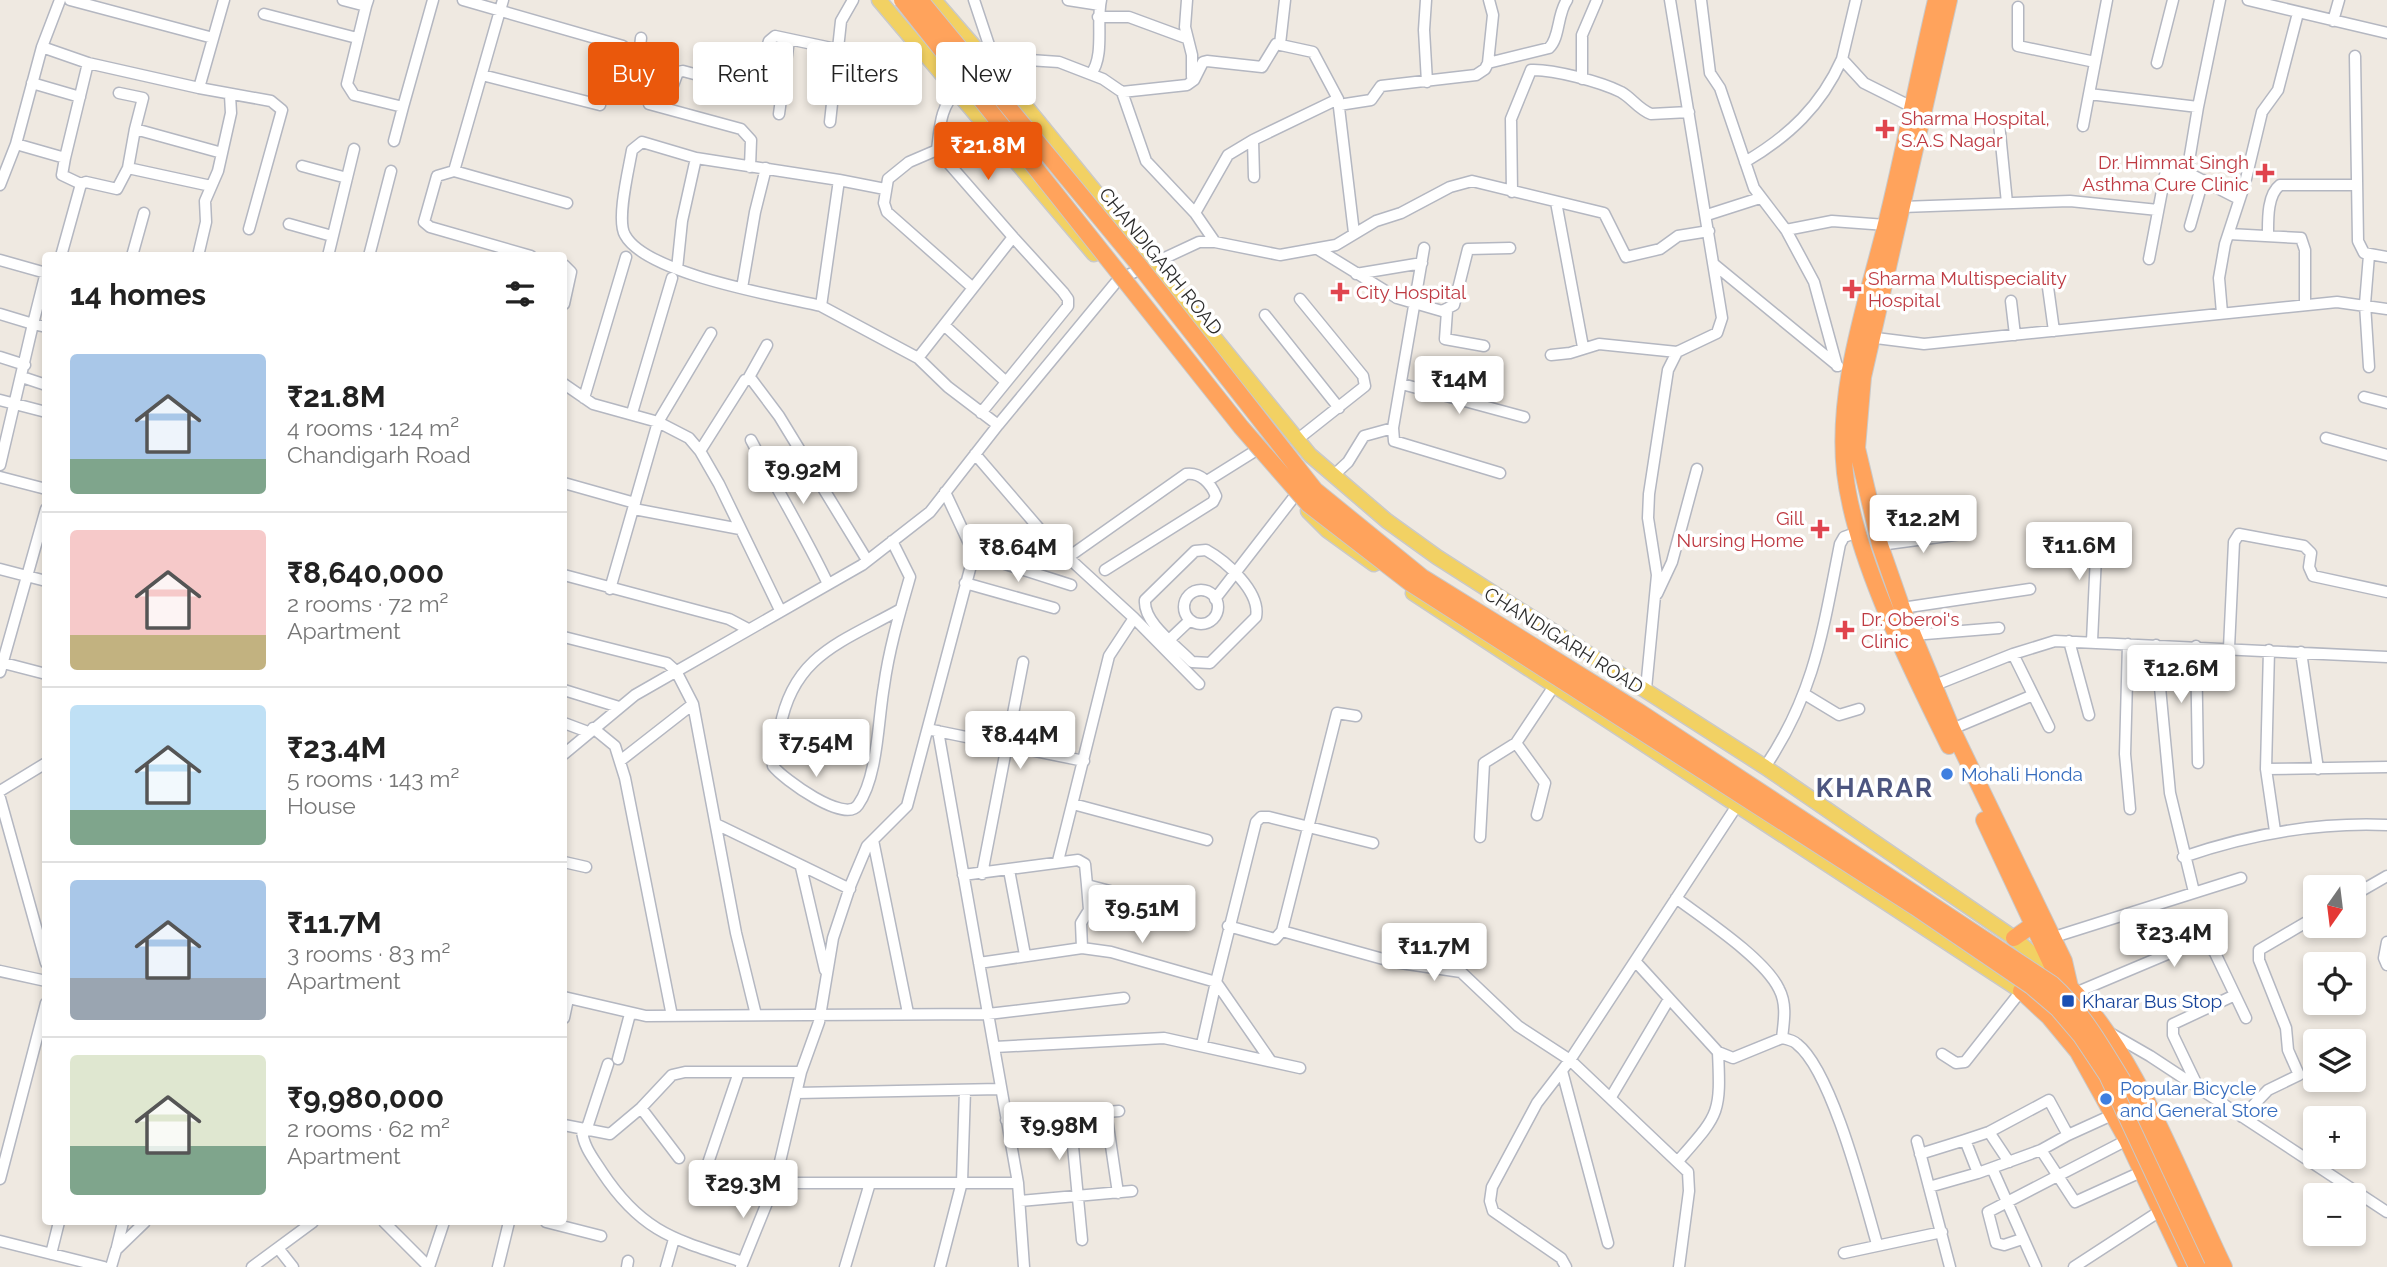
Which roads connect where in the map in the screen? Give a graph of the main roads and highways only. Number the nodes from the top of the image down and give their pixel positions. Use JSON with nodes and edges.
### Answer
{"nodes":[{"id":1,"x":879,"y":0,"type":"edge"},
{"id":2,"x":902,"y":0,"type":"edge"},
{"id":3,"x":920,"y":0,"type":"edge"},
{"id":4,"x":934,"y":0,"type":"edge"},
{"id":5,"x":1936,"y":0,"type":"edge"},
{"id":6,"x":1949,"y":0,"type":"edge"},
{"id":7,"x":1865,"y":336,"type":"junction"},
{"id":8,"x":1850,"y":372,"type":"junction"},
{"id":9,"x":1928,"y":688,"type":"junction"},
{"id":10,"x":1646,"y":689,"type":"junction"},
{"id":11,"x":1619,"y":728,"type":"junction"},
{"id":12,"x":2031,"y":926,"type":"junction"},
{"id":13,"x":2014,"y":938,"type":"junction"},
{"id":14,"x":2056,"y":974,"type":"junction"},
{"id":15,"x":2073,"y":990,"type":"junction"},
{"id":16,"x":2021,"y":991,"type":"joint"},
{"id":17,"x":2043,"y":1011,"type":"junction"},
{"id":18,"x":2186,"y":1267,"type":"edge"},
{"id":19,"x":2197,"y":1267,"type":"edge"},
{"id":20,"x":2210,"y":1267,"type":"edge"},
{"id":21,"x":2224,"y":1267,"type":"edge"}],
"edges":[{"from":1,"to":11,"type":"main road"},
{"from":2,"to":19,"type":"highway","bridge":true},
{"from":3,"to":20,"type":"highway","name":"CHANDIGARH ROAD","bridge":true},
{"from":4,"to":10,"type":"main road"},
{"from":5,"to":7,"type":"highway"},
{"from":6,"to":7,"type":"highway"},
{"from":7,"to":8,"type":"highway"},
{"from":8,"to":9,"type":"highway"},
{"from":8,"to":9,"type":"highway"},
{"from":9,"to":12,"type":"highway"},
{"from":9,"to":15,"type":"highway"},
{"from":10,"to":11,"type":"main road"},
{"from":10,"to":13,"type":"main road"},
{"from":11,"to":16,"type":"main road"},
{"from":12,"to":13,"type":"highway"},
{"from":12,"to":14,"type":"highway"},
{"from":13,"to":14,"type":"main road"},
{"from":14,"to":15,"type":"highway"},
{"from":14,"to":17,"type":"highway"},
{"from":15,"to":17,"type":"highway"},
{"from":15,"to":21,"type":"highway"},
{"from":16,"to":17,"type":"highway"},
{"from":17,"to":18,"type":"highway"}]}
